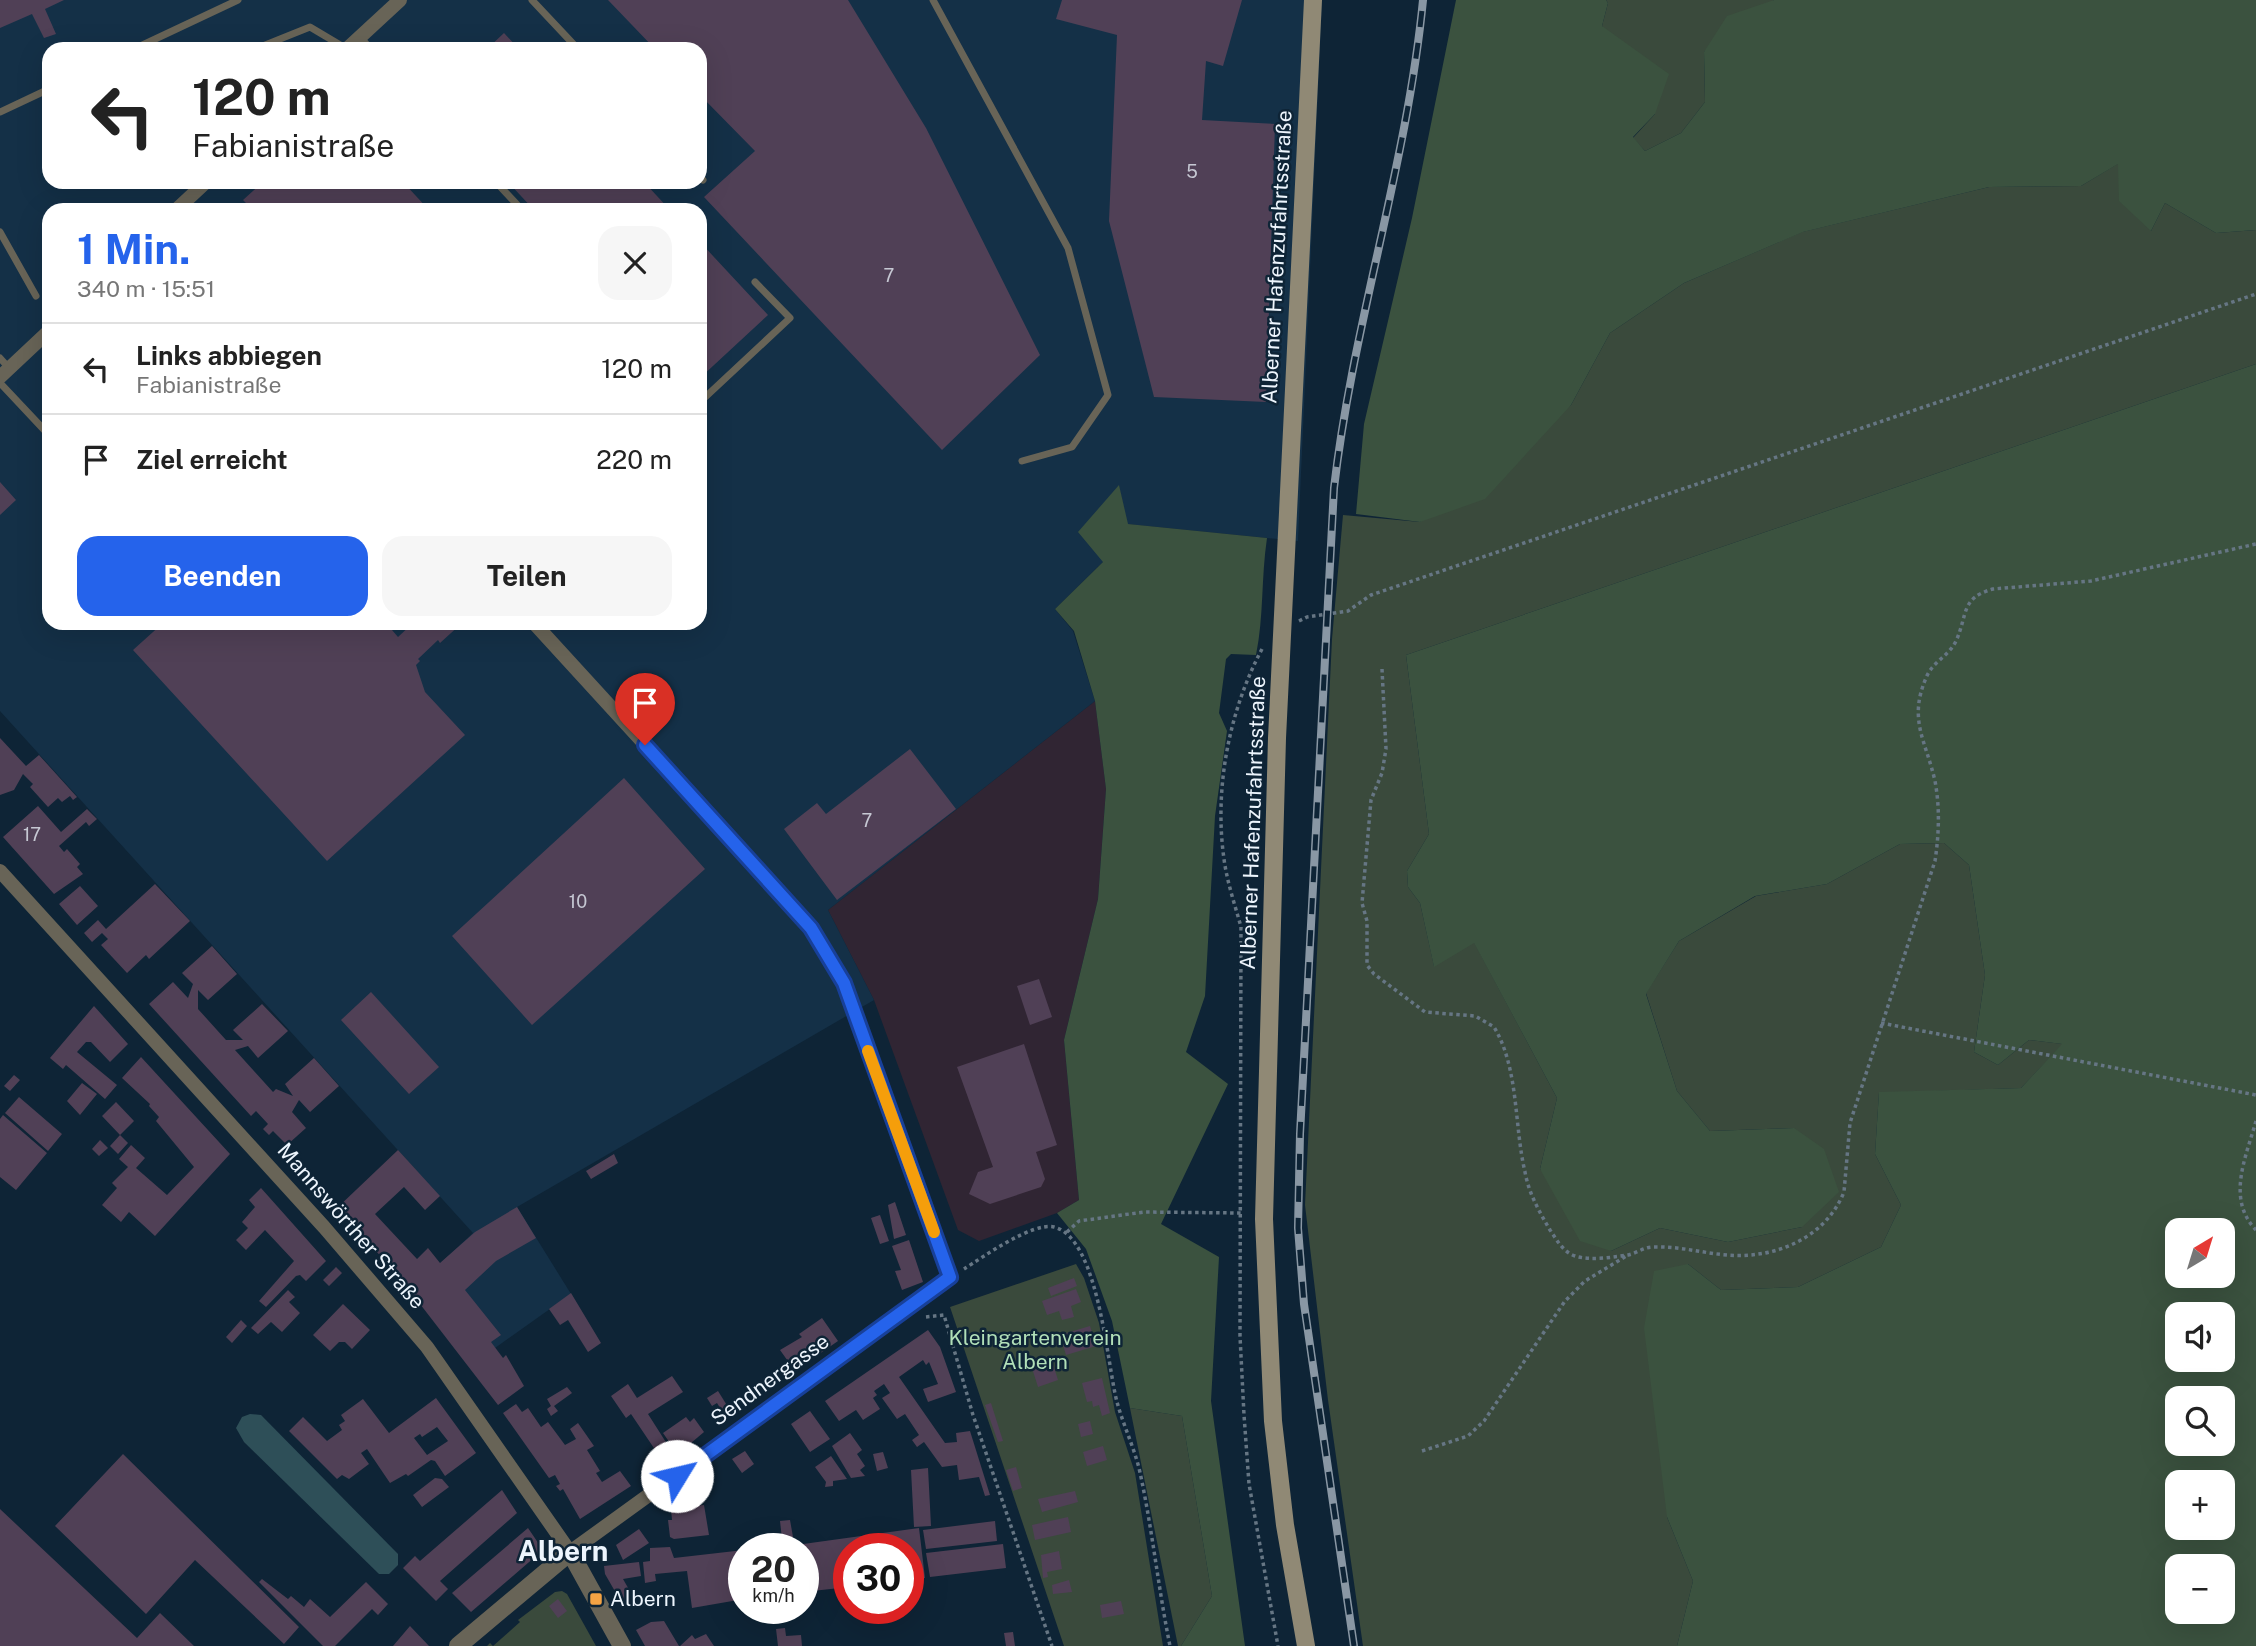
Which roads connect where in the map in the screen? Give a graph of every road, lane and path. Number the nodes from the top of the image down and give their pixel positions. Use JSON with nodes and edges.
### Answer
{"nodes":[{"id":1,"x":238,"y":0,"type":"edge"},
{"id":2,"x":400,"y":0,"type":"edge"},
{"id":3,"x":532,"y":0,"type":"edge"},
{"id":4,"x":933,"y":0,"type":"edge"},
{"id":5,"x":1312,"y":0,"type":"edge"},
{"id":6,"x":360,"y":37,"type":"junction"},
{"id":7,"x":149,"y":42,"type":"edge"},
{"id":8,"x":272,"y":42,"type":"edge"},
{"id":9,"x":335,"y":42,"type":"edge"},
{"id":10,"x":355,"y":42,"type":"edge"},
{"id":11,"x":365,"y":42,"type":"edge"},
{"id":12,"x":571,"y":42,"type":"edge"},
{"id":13,"x":42,"y":92,"type":"edge"},
{"id":14,"x":0,"y":112,"type":"edge"},
{"id":15,"x":198,"y":189,"type":"edge"},
{"id":16,"x":502,"y":189,"type":"edge"},
{"id":17,"x":184,"y":203,"type":"edge"},
{"id":18,"x":516,"y":203,"type":"edge"},
{"id":19,"x":0,"y":232,"type":"edge"},
{"id":20,"x":755,"y":282,"type":"dead end"},
{"id":21,"x":2256,"y":294,"type":"edge"},
{"id":22,"x":36,"y":296,"type":"dead end"},
{"id":23,"x":42,"y":337,"type":"edge"},
{"id":24,"x":3,"y":368,"type":"edge"},
{"id":25,"x":0,"y":383,"type":"edge"},
{"id":26,"x":707,"y":395,"type":"edge"},
{"id":27,"x":42,"y":428,"type":"edge"},
{"id":28,"x":1022,"y":461,"type":"dead end"},
{"id":29,"x":2256,"y":544,"type":"edge"},
{"id":30,"x":540,"y":630,"type":"edge"},
{"id":31,"x":1282,"y":630,"type":"junction"},
{"id":32,"x":1382,"y":669,"type":"dead end"},
{"id":33,"x":0,"y":871,"type":"edge"},
{"id":34,"x":1881,"y":1023,"type":"junction"},
{"id":35,"x":2256,"y":1095,"type":"edge"},
{"id":36,"x":2256,"y":1121,"type":"edge"},
{"id":37,"x":1241,"y":1213,"type":"junction"},
{"id":38,"x":2256,"y":1230,"type":"edge"},
{"id":39,"x":1067,"y":1233,"type":"junction"},
{"id":40,"x":1630,"y":1254,"type":"junction"},
{"id":41,"x":950,"y":1277,"type":"junction"},
{"id":42,"x":937,"y":1305,"type":"dead end"},
{"id":43,"x":944,"y":1315,"type":"junction"},
{"id":44,"x":926,"y":1317,"type":"dead end"},
{"id":45,"x":1422,"y":1451,"type":"dead end"},
{"id":46,"x":570,"y":1552,"type":"junction"},
{"id":47,"x":607,"y":1556,"type":"dead end"},
{"id":48,"x":593,"y":1563,"type":"dead end"},
{"id":49,"x":458,"y":1646,"type":"edge"},
{"id":50,"x":622,"y":1646,"type":"edge"},
{"id":51,"x":1052,"y":1646,"type":"edge"},
{"id":52,"x":1170,"y":1646,"type":"edge"},
{"id":53,"x":1278,"y":1646,"type":"edge"},
{"id":54,"x":1306,"y":1646,"type":"edge"}],
"edges":[{"from":1,"to":7,"type":"lane"},
{"from":2,"to":6,"type":"street"},
{"from":3,"to":12,"type":"lane"},
{"from":4,"to":28,"type":"lane"},
{"from":5,"to":31,"type":"main road","name":"Alberner Hafenzufahrtsstraße"},
{"from":6,"to":10,"type":"street"},
{"from":6,"to":11,"type":"lane"},
{"from":8,"to":9,"type":"lane"},
{"from":13,"to":14,"type":"lane"},
{"from":15,"to":17,"type":"street"},
{"from":16,"to":18,"type":"lane"},
{"from":19,"to":22,"type":"lane"},
{"from":20,"to":26,"type":"lane"},
{"from":21,"to":31,"type":"path"},
{"from":23,"to":24,"type":"street"},
{"from":25,"to":27,"type":"lane"},
{"from":29,"to":34,"type":"path"},
{"from":30,"to":41,"type":"street"},
{"from":31,"to":37,"type":"path"},
{"from":31,"to":54,"type":"main road","name":"Alberner Hafenzufahrtsstraße"},
{"from":32,"to":40,"type":"path"},
{"from":33,"to":46,"type":"street","name":"Mannswörther Straße"},
{"from":34,"to":35,"type":"path"},
{"from":34,"to":40,"type":"path"},
{"from":36,"to":38,"type":"path"},
{"from":37,"to":39,"type":"path"},
{"from":37,"to":53,"type":"path"},
{"from":39,"to":41,"type":"path"},
{"from":39,"to":52,"type":"path"},
{"from":40,"to":45,"type":"path"},
{"from":41,"to":46,"type":"street","name":"Sendnergasse"},
{"from":42,"to":43,"type":"path"},
{"from":43,"to":44,"type":"path"},
{"from":43,"to":51,"type":"path"},
{"from":46,"to":49,"type":"street","name":"Sendnergasse"},
{"from":46,"to":50,"type":"street","name":"Mannswörther Straße"},
{"from":47,"to":48,"type":"path"}]}
